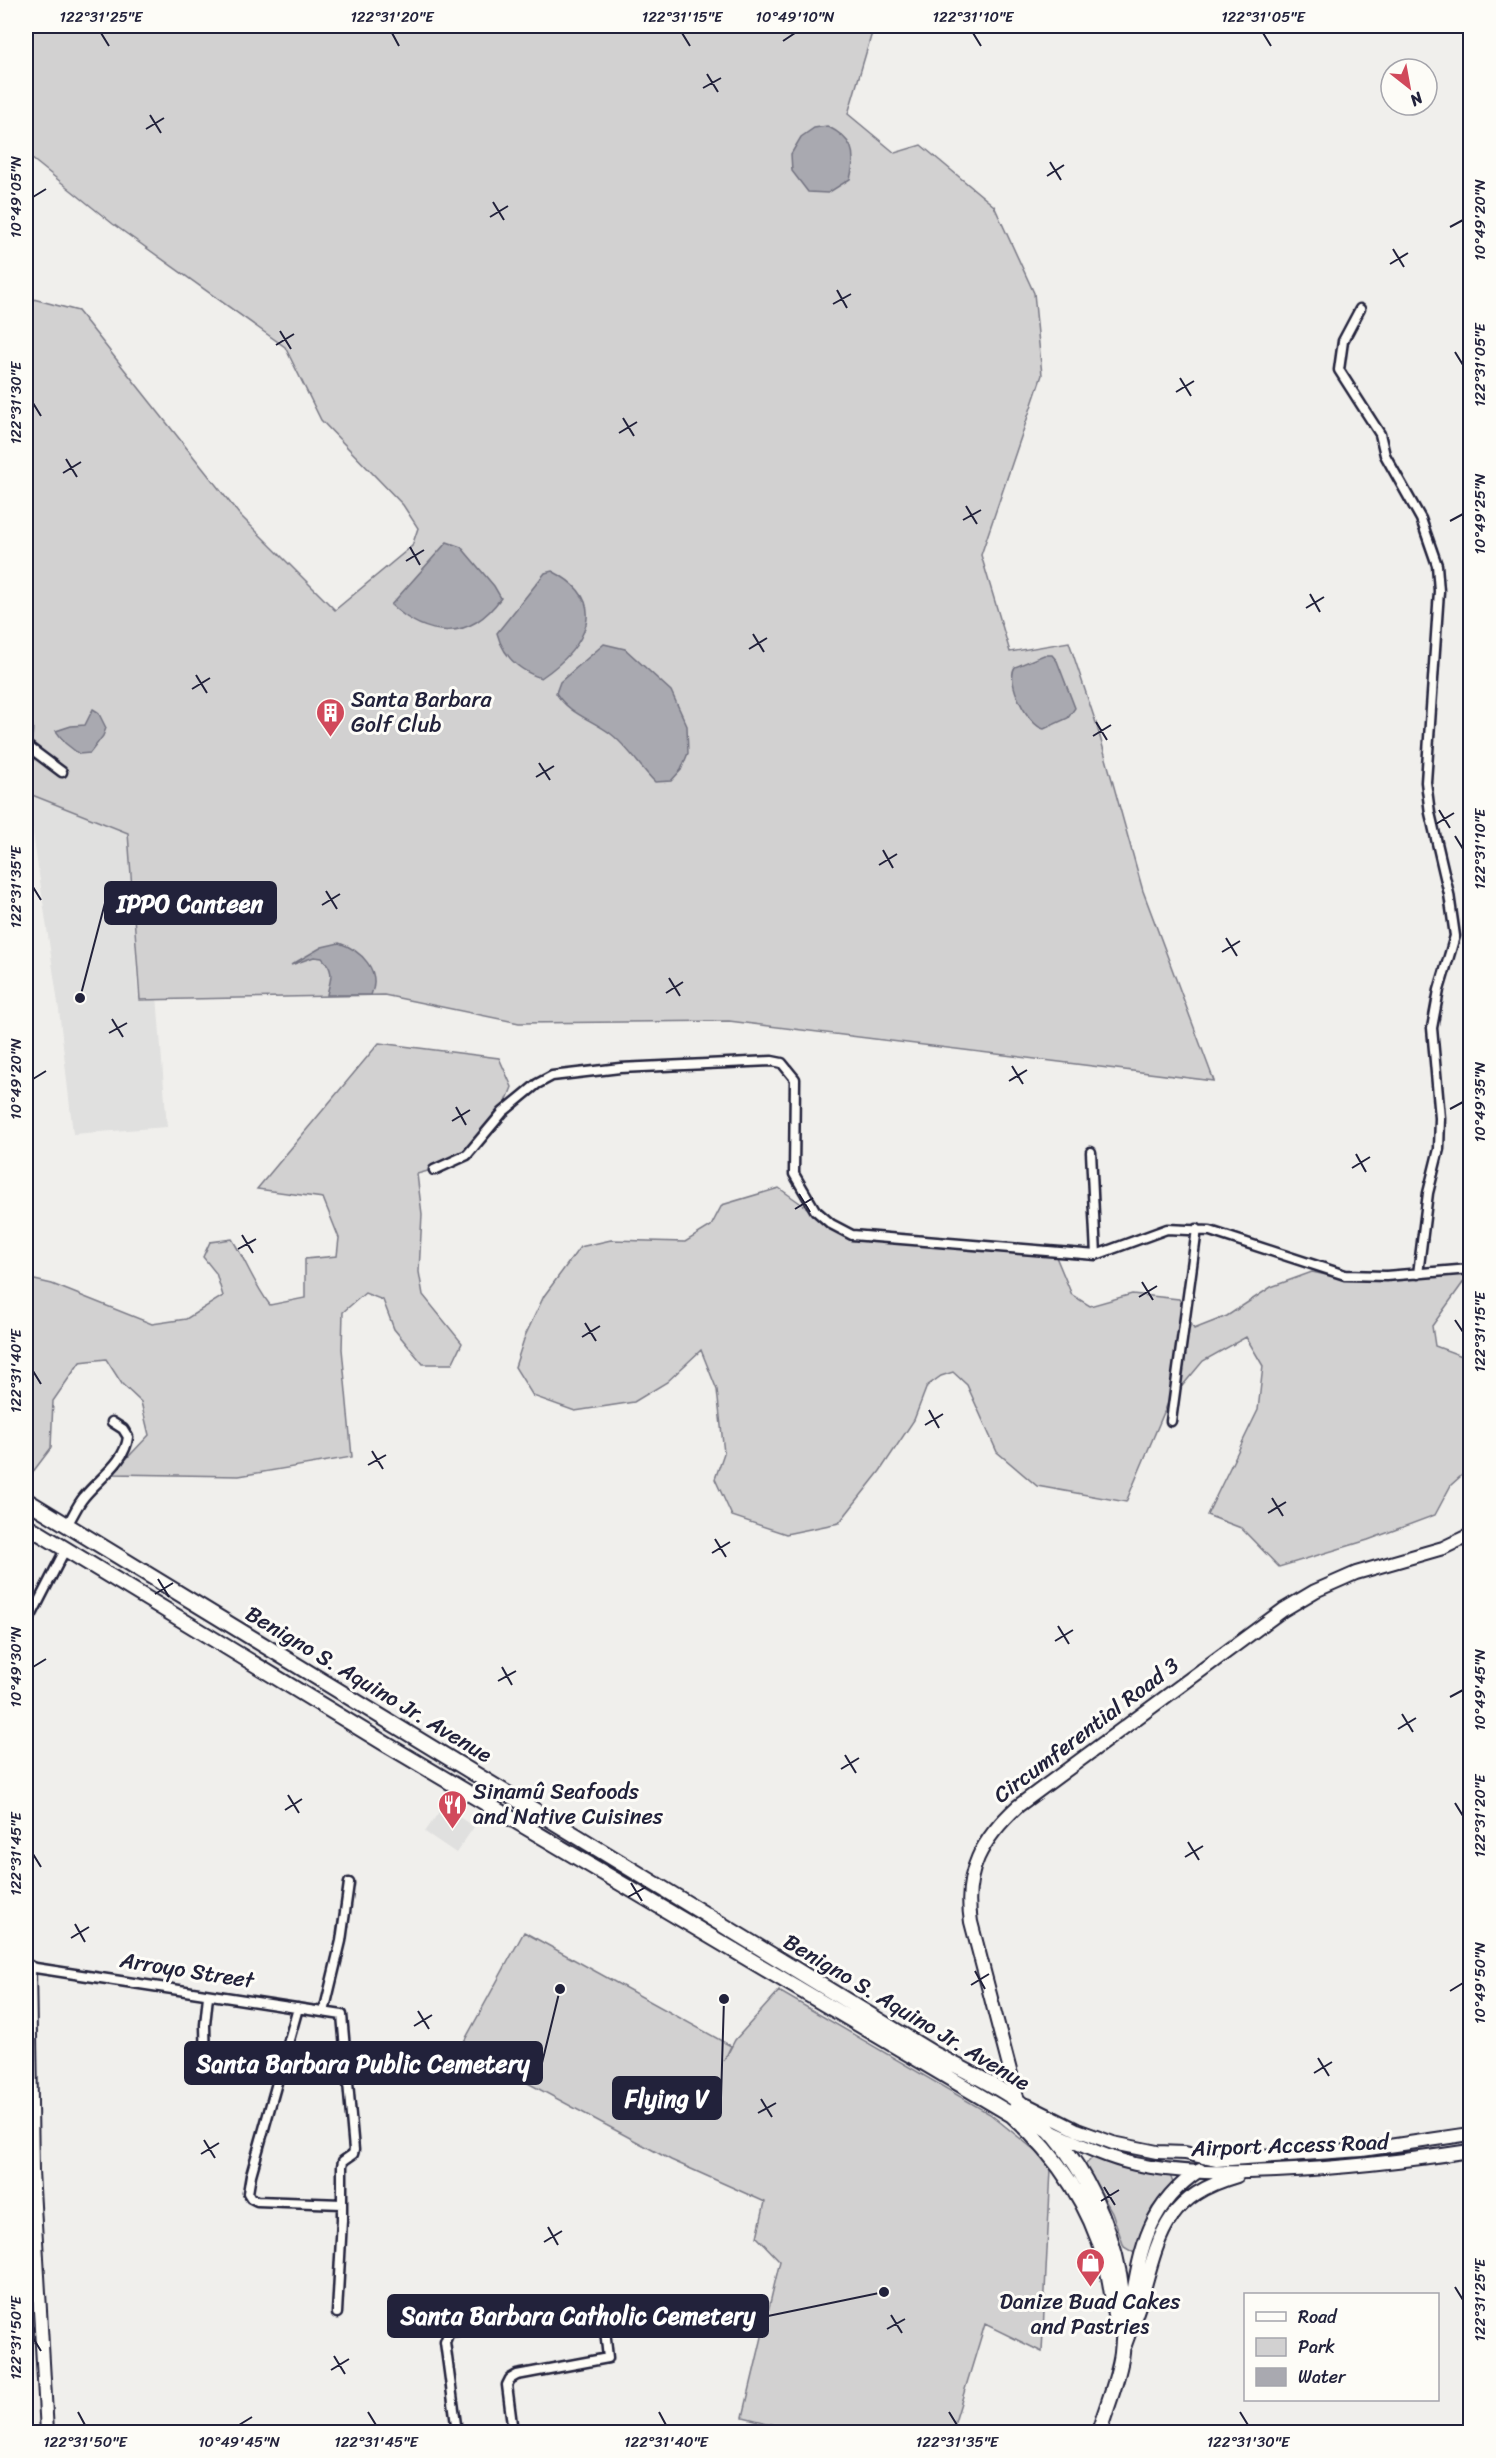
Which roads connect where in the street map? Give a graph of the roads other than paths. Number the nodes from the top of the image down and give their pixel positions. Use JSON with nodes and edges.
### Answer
{"nodes":[{"id":1,"x":1360,"y":309,"type":"dead end"},
{"id":2,"x":26,"y":745,"type":"edge"},
{"id":3,"x":62,"y":772,"type":"dead end"},
{"id":4,"x":1091,"y":1152,"type":"dead end"},
{"id":5,"x":434,"y":1170,"type":"dead end"},
{"id":6,"x":1197,"y":1229,"type":"junction"},
{"id":7,"x":1096,"y":1256,"type":"junction"},
{"id":8,"x":1470,"y":1269,"type":"edge"},
{"id":9,"x":1418,"y":1274,"type":"junction"},
{"id":10,"x":1171,"y":1421,"type":"dead end"},
{"id":11,"x":112,"y":1422,"type":"dead end"},
{"id":12,"x":26,"y":1500,"type":"edge"},
{"id":13,"x":26,"y":1525,"type":"edge"},
{"id":14,"x":67,"y":1526,"type":"junction"},
{"id":15,"x":1470,"y":1535,"type":"edge"},
{"id":16,"x":65,"y":1550,"type":"junction"},
{"id":17,"x":26,"y":1626,"type":"edge"},
{"id":18,"x":373,"y":1711,"type":"junction"},
{"id":19,"x":361,"y":1729,"type":"junction"},
{"id":20,"x":348,"y":1883,"type":"dead end"},
{"id":21,"x":27,"y":1966,"type":"edge"},
{"id":22,"x":208,"y":1996,"type":"junction"},
{"id":23,"x":298,"y":2008,"type":"junction"},
{"id":24,"x":324,"y":2012,"type":"junction"},
{"id":25,"x":206,"y":2067,"type":"dead end"},
{"id":26,"x":1018,"y":2101,"type":"junction"},
{"id":27,"x":1012,"y":2115,"type":"junction"},
{"id":28,"x":1045,"y":2127,"type":"junction"},
{"id":29,"x":1470,"y":2134,"type":"edge"},
{"id":30,"x":1470,"y":2151,"type":"edge"},
{"id":31,"x":1216,"y":2160,"type":"junction"},
{"id":32,"x":29,"y":2171,"type":"edge"},
{"id":33,"x":1197,"y":2172,"type":"junction"},
{"id":34,"x":1249,"y":2172,"type":"junction"},
{"id":35,"x":342,"y":2204,"type":"junction"},
{"id":36,"x":338,"y":2313,"type":"dead end"},
{"id":37,"x":1122,"y":2354,"type":"junction"},
{"id":38,"x":47,"y":2433,"type":"edge"},
{"id":39,"x":457,"y":2433,"type":"edge"},
{"id":40,"x":513,"y":2433,"type":"edge"},
{"id":41,"x":1099,"y":2433,"type":"edge"}],
"edges":[{"from":1,"to":9,"type":"street"},
{"from":2,"to":3,"type":"street"},
{"from":4,"to":7,"type":"street"},
{"from":5,"to":7,"type":"street"},
{"from":6,"to":7,"type":"street"},
{"from":6,"to":9,"type":"street"},
{"from":6,"to":10,"type":"street"},
{"from":8,"to":9,"type":"street"},
{"from":11,"to":14,"type":"street"},
{"from":12,"to":14,"type":"main road","name":"Benigno S. Aquino Jr. Avenue"},
{"from":13,"to":16,"type":"main road","name":"Benigno S. Aquino Jr. Avenue"},
{"from":14,"to":18,"type":"main road","name":"Benigno S. Aquino Jr. Avenue"},
{"from":15,"to":26,"type":"main road","name":"Circumferential Road 3"},
{"from":16,"to":17,"type":"street"},
{"from":16,"to":19,"type":"main road","name":"Benigno S. Aquino Jr. Avenue"},
{"from":18,"to":19,"type":"main road"},
{"from":18,"to":26,"type":"main road","name":"Benigno S. Aquino Jr. Avenue"},
{"from":19,"to":27,"type":"main road","name":"Benigno S. Aquino Jr. Avenue"},
{"from":20,"to":24,"type":"street"},
{"from":21,"to":22,"type":"street","name":"Arroyo Street"},
{"from":21,"to":32,"type":"main road"},
{"from":22,"to":23,"type":"street","name":"Arroyo Street"},
{"from":22,"to":25,"type":"street"},
{"from":23,"to":24,"type":"street","name":"Arroyo Street"},
{"from":23,"to":35,"type":"street"},
{"from":24,"to":35,"type":"street","name":"Arroyo Street"},
{"from":26,"to":27,"type":"main road"},
{"from":26,"to":28,"type":"main road","name":"Benigno S. Aquino Jr. Avenue"},
{"from":26,"to":31,"type":"main road","name":"Airport Access Road"},
{"from":27,"to":28,"type":"main road","name":"Airport Access Road"},
{"from":27,"to":37,"type":"main road","name":"Benigno S. Aquino Jr. Avenue"},
{"from":28,"to":33,"type":"main road","name":"Airport Access Road"},
{"from":28,"to":37,"type":"main road","name":"Benigno S. Aquino Jr. Avenue"},
{"from":29,"to":31,"type":"main road","name":"Airport Access Road"},
{"from":30,"to":34,"type":"main road","name":"Airport Access Road"},
{"from":31,"to":33,"type":"main road"},
{"from":32,"to":38,"type":"main road"},
{"from":33,"to":34,"type":"main road","name":"Airport Access Road"},
{"from":33,"to":37,"type":"main road"},
{"from":34,"to":37,"type":"main road"},
{"from":35,"to":36,"type":"street"},
{"from":37,"to":41,"type":"main road"},
{"from":39,"to":40,"type":"street"}]}
